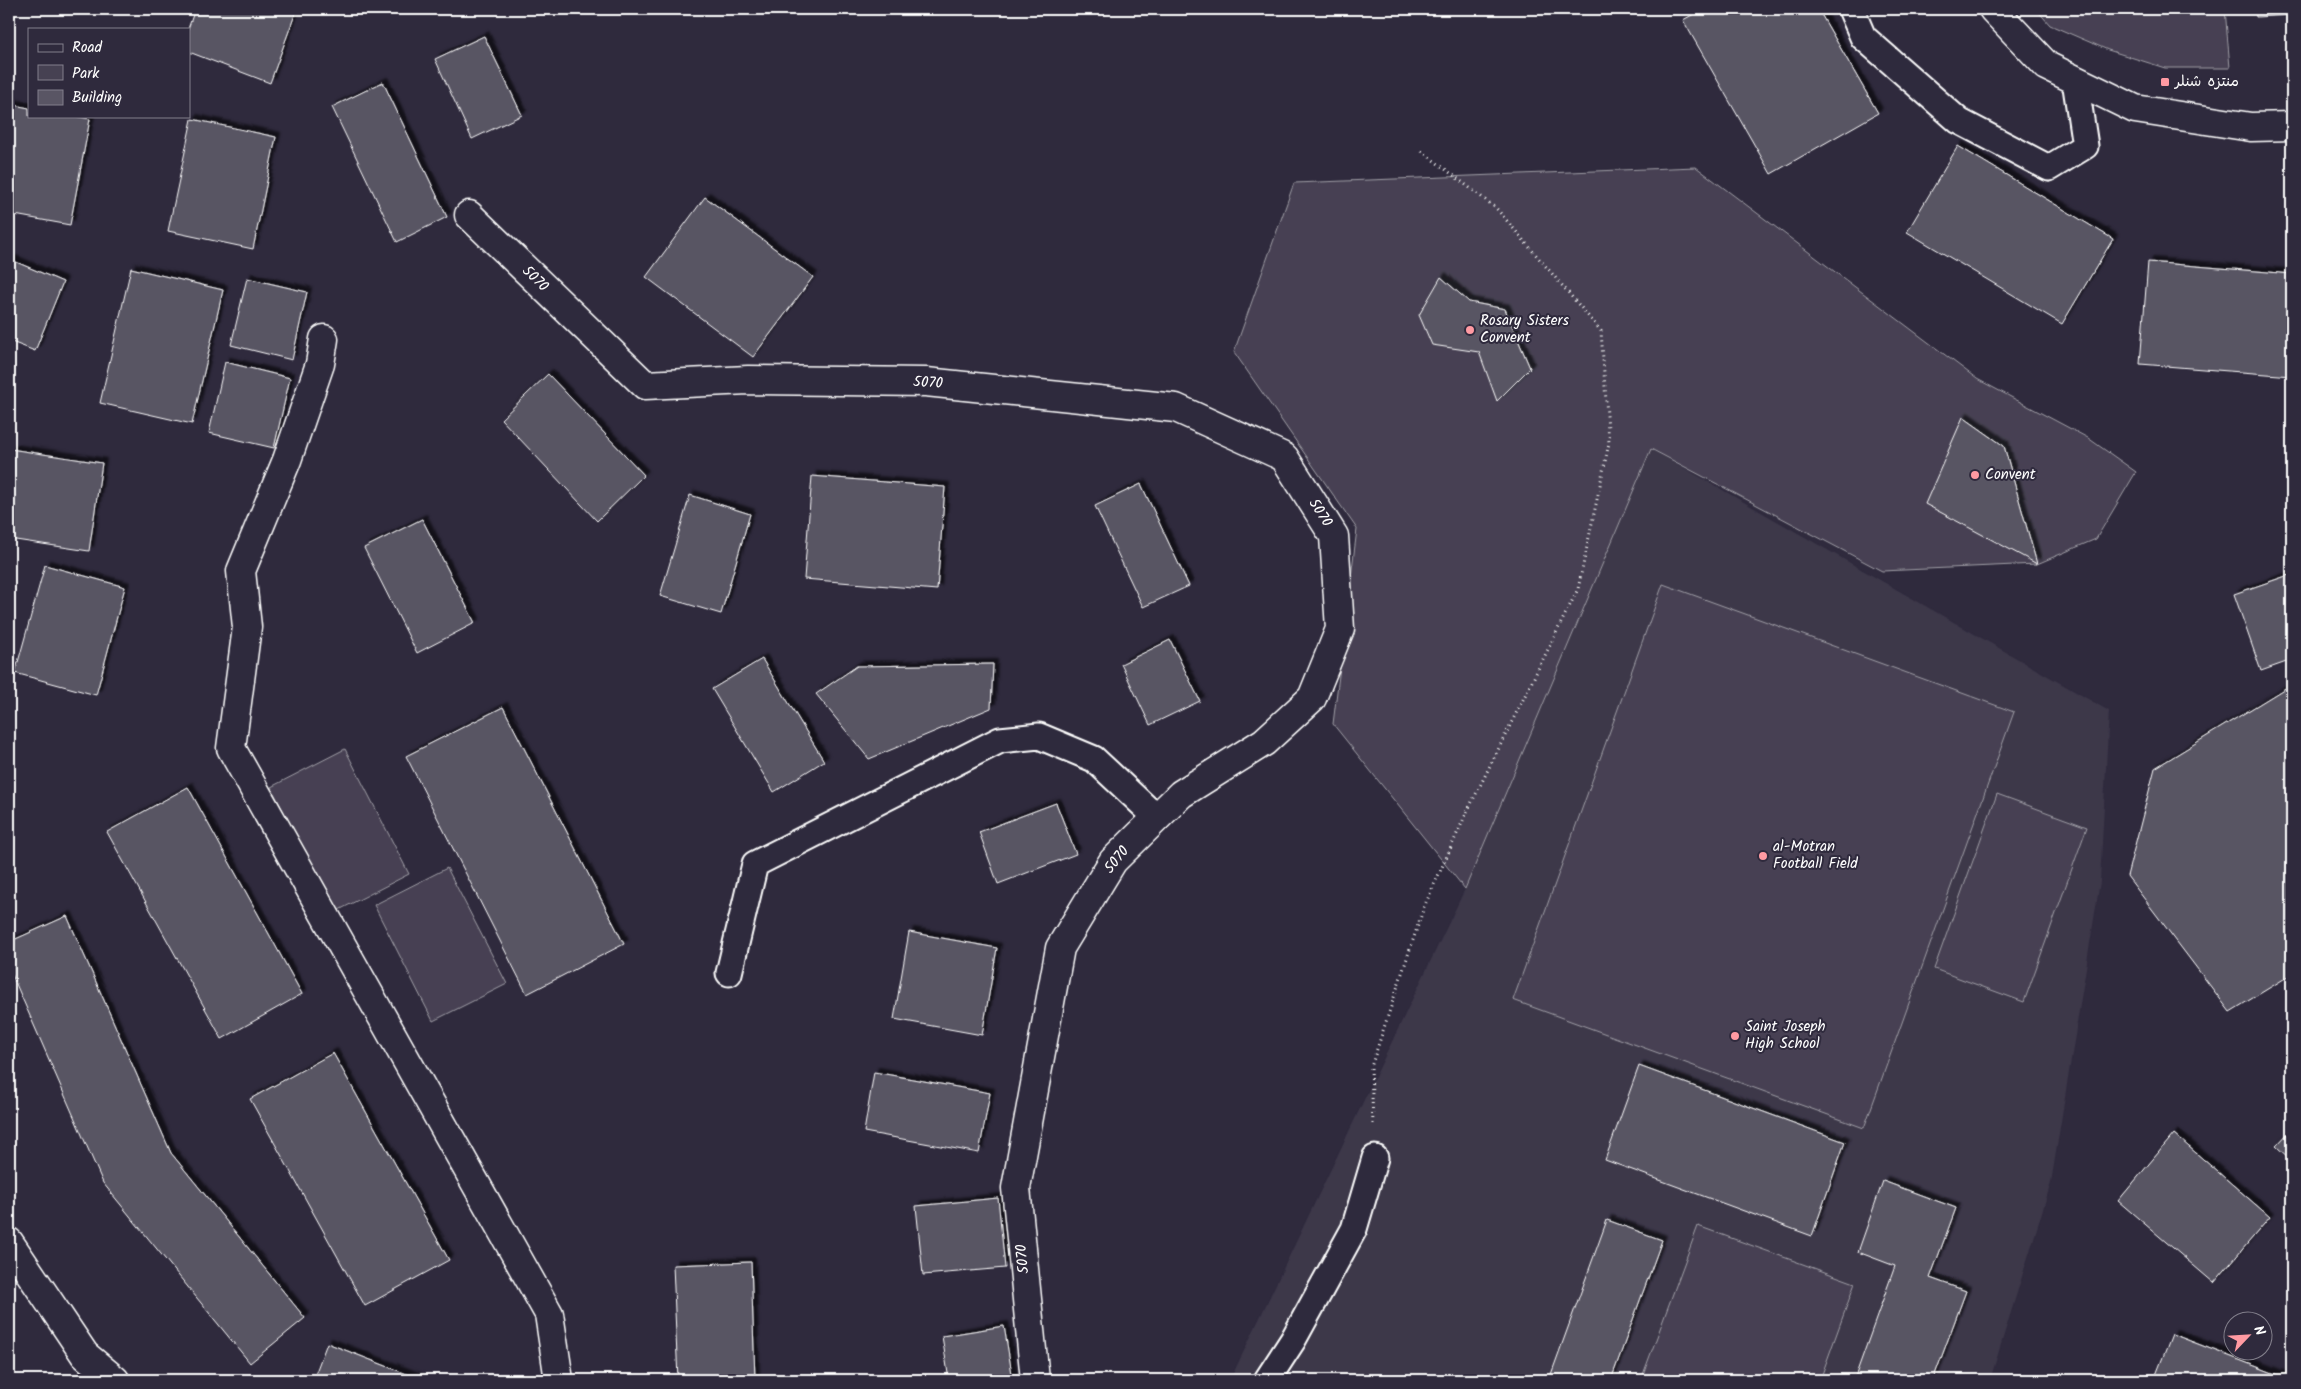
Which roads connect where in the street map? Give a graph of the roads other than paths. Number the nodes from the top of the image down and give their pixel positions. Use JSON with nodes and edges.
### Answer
{"nodes":[{"id":1,"x":1851,"y":9,"type":"edge"},
{"id":2,"x":1993,"y":9,"type":"edge"},
{"id":3,"x":2076,"y":80,"type":"junction"},
{"id":4,"x":2292,"y":126,"type":"edge"},
{"id":5,"x":469,"y":215,"type":"dead end"},
{"id":6,"x":324,"y":339,"type":"dead end"},
{"id":7,"x":1157,"y":818,"type":"junction"},
{"id":8,"x":729,"y":972,"type":"dead end"},
{"id":9,"x":1375,"y":1158,"type":"road end"},
{"id":10,"x":9,"y":1242,"type":"edge"},
{"id":11,"x":115,"y":1380,"type":"edge"},
{"id":12,"x":560,"y":1380,"type":"edge"},
{"id":13,"x":1035,"y":1380,"type":"edge"},
{"id":14,"x":1267,"y":1380,"type":"edge"}],
"edges":[{"from":1,"to":3,"type":"lane"},
{"from":2,"to":3,"type":"street"},
{"from":3,"to":4,"type":"street"},
{"from":5,"to":7,"type":"street","name":"5070"},
{"from":6,"to":12,"type":"street"},
{"from":7,"to":8,"type":"lane"},
{"from":7,"to":13,"type":"street","name":"5070"},
{"from":9,"to":14,"type":"lane"},
{"from":10,"to":11,"type":"street"}]}
